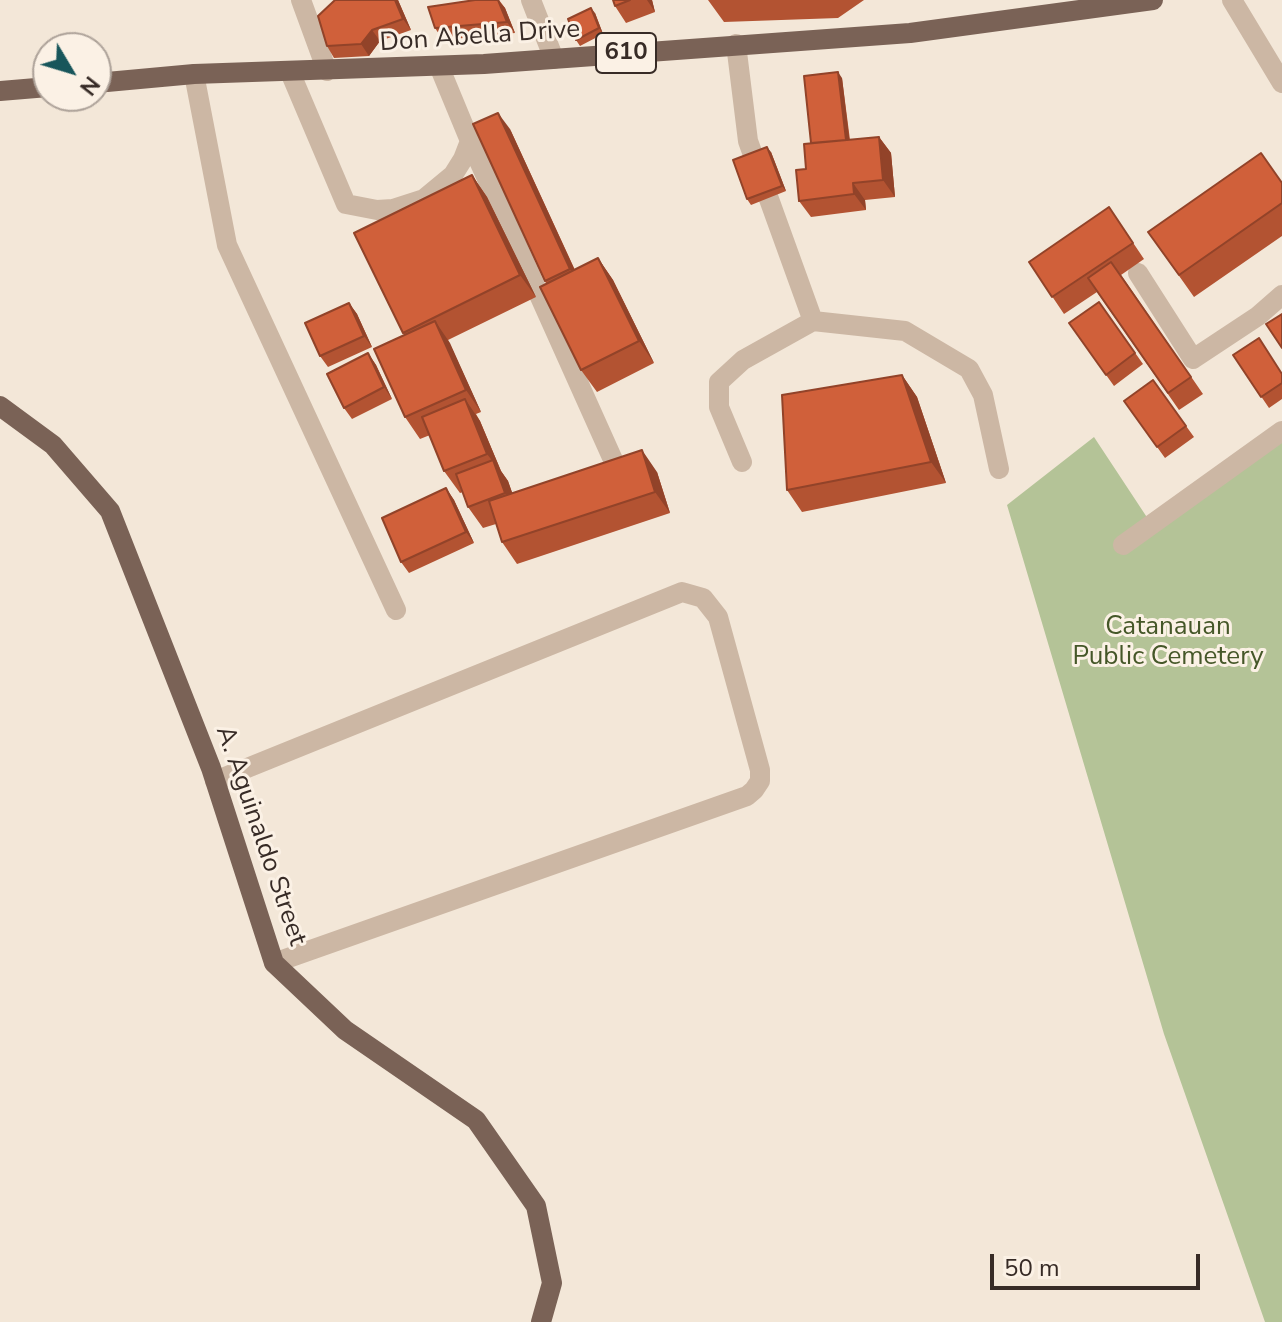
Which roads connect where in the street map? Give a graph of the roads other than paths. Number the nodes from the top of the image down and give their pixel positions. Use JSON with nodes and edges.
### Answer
{"nodes":[{"id":1,"x":301,"y":0,"type":"edge"},
{"id":2,"x":531,"y":0,"type":"edge"},
{"id":3,"x":1153,"y":0,"type":"edge"},
{"id":4,"x":1232,"y":0,"type":"edge"},
{"id":5,"x":736,"y":44,"type":"junction"},
{"id":6,"x":554,"y":59,"type":"junction"},
{"id":7,"x":439,"y":66,"type":"junction"},
{"id":8,"x":327,"y":71,"type":"junction"},
{"id":9,"x":290,"y":72,"type":"junction"},
{"id":10,"x":194,"y":74,"type":"junction"},
{"id":11,"x":112,"y":82,"type":"edge"},
{"id":12,"x":1282,"y":83,"type":"edge"},
{"id":13,"x":32,"y":88,"type":"edge"},
{"id":14,"x":0,"y":91,"type":"edge"},
{"id":15,"x":470,"y":141,"type":"junction"},
{"id":16,"x":1138,"y":273,"type":"dead end"},
{"id":17,"x":1282,"y":295,"type":"edge"},
{"id":18,"x":813,"y":321,"type":"junction"},
{"id":19,"x":0,"y":406,"type":"edge"},
{"id":20,"x":1282,"y":431,"type":"edge"},
{"id":21,"x":614,"y":462,"type":"edge"},
{"id":22,"x":742,"y":462,"type":"dead end"},
{"id":23,"x":999,"y":469,"type":"dead end"},
{"id":24,"x":1123,"y":545,"type":"dead end"},
{"id":25,"x":396,"y":610,"type":"dead end"},
{"id":26,"x":215,"y":781,"type":"junction"},
{"id":27,"x":274,"y":963,"type":"junction"},
{"id":28,"x":541,"y":1322,"type":"edge"}],
"edges":[{"from":1,"to":8,"type":"street"},
{"from":2,"to":6,"type":"street"},
{"from":3,"to":5,"type":"main road","name":"Don Abella Drive","number":"610"},
{"from":4,"to":12,"type":"street"},
{"from":5,"to":6,"type":"main road","name":"Don Abella Drive","number":"610"},
{"from":5,"to":18,"type":"street"},
{"from":6,"to":7,"type":"main road","name":"Don Abella Drive","number":"610"},
{"from":7,"to":8,"type":"main road","name":"Don Abella Drive","number":"610"},
{"from":7,"to":15,"type":"street"},
{"from":8,"to":9,"type":"main road","name":"Don Abella Drive","number":"610"},
{"from":9,"to":10,"type":"main road","name":"Don Abella Drive","number":"610"},
{"from":9,"to":15,"type":"street"},
{"from":10,"to":11,"type":"main road","name":"Don Abella Drive","number":"610"},
{"from":10,"to":25,"type":"street"},
{"from":13,"to":14,"type":"main road"},
{"from":15,"to":21,"type":"street"},
{"from":16,"to":17,"type":"street"},
{"from":18,"to":22,"type":"street"},
{"from":18,"to":23,"type":"street"},
{"from":19,"to":26,"type":"main road","name":"A. Aguinaldo Street"},
{"from":20,"to":24,"type":"street"},
{"from":26,"to":27,"type":"main road","name":"A. Aguinaldo Street"},
{"from":26,"to":27,"type":"street"},
{"from":27,"to":28,"type":"main road","name":"A. Aguinaldo Street"}]}
